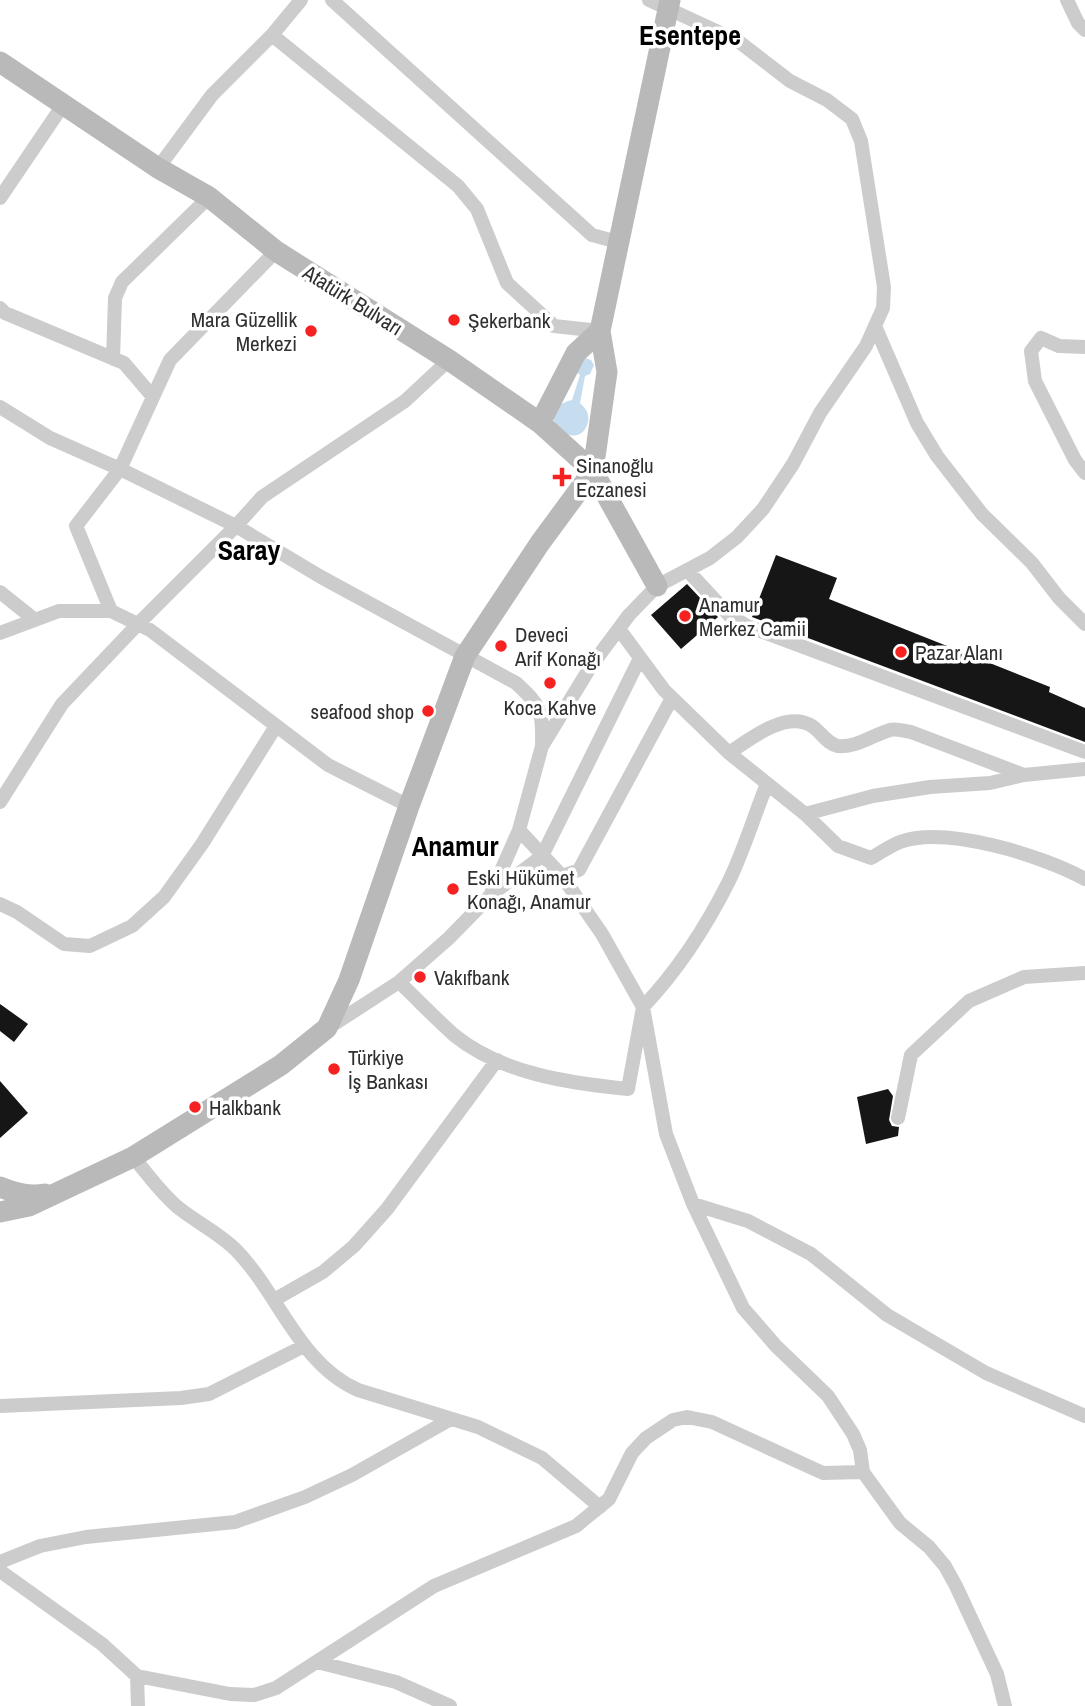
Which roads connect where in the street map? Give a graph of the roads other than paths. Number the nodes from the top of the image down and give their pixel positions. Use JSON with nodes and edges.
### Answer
{"nodes":[{"id":1,"x":301,"y":0,"type":"edge"},
{"id":2,"x":332,"y":0,"type":"edge"},
{"id":3,"x":1067,"y":0,"type":"edge"},
{"id":4,"x":662,"y":2,"type":"edge"},
{"id":5,"x":1085,"y":30,"type":"edge"},
{"id":6,"x":272,"y":35,"type":"junction"},
{"id":7,"x":0,"y":62,"type":"edge"},
{"id":8,"x":63,"y":105,"type":"junction"},
{"id":9,"x":158,"y":168,"type":"junction"},
{"id":10,"x":209,"y":197,"type":"junction"},
{"id":11,"x":0,"y":198,"type":"edge"},
{"id":12,"x":618,"y":242,"type":"junction"},
{"id":13,"x":276,"y":251,"type":"junction"},
{"id":14,"x":0,"y":308,"type":"edge"},
{"id":15,"x":875,"y":326,"type":"junction"},
{"id":16,"x":600,"y":331,"type":"junction"},
{"id":17,"x":1085,"y":347,"type":"edge"},
{"id":18,"x":113,"y":359,"type":"junction"},
{"id":19,"x":449,"y":360,"type":"junction"},
{"id":20,"x":153,"y":397,"type":"junction"},
{"id":21,"x":0,"y":407,"type":"edge"},
{"id":22,"x":540,"y":424,"type":"junction"},
{"id":23,"x":120,"y":468,"type":"junction"},
{"id":24,"x":593,"y":471,"type":"junction"},
{"id":25,"x":1085,"y":473,"type":"edge"},
{"id":26,"x":236,"y":526,"type":"junction"},
{"id":27,"x":688,"y":571,"type":"junction"},
{"id":28,"x":657,"y":586,"type":"junction"},
{"id":29,"x":0,"y":592,"type":"edge"},
{"id":30,"x":111,"y":611,"type":"junction"},
{"id":31,"x":34,"y":620,"type":"junction"},
{"id":32,"x":138,"y":624,"type":"junction"},
{"id":33,"x":1085,"y":624,"type":"edge"},
{"id":34,"x":619,"y":629,"type":"junction"},
{"id":35,"x":0,"y":633,"type":"edge"},
{"id":36,"x":465,"y":656,"type":"junction"},
{"id":37,"x":640,"y":658,"type":"junction"},
{"id":38,"x":672,"y":698,"type":"junction"},
{"id":39,"x":276,"y":726,"type":"junction"},
{"id":40,"x":542,"y":746,"type":"junction"},
{"id":41,"x":1085,"y":752,"type":"edge"},
{"id":42,"x":729,"y":753,"type":"junction"},
{"id":43,"x":1085,"y":769,"type":"edge"},
{"id":44,"x":1024,"y":775,"type":"junction"},
{"id":45,"x":767,"y":784,"type":"junction"},
{"id":46,"x":0,"y":802,"type":"edge"},
{"id":47,"x":409,"y":806,"type":"junction"},
{"id":48,"x":806,"y":814,"type":"junction"},
{"id":49,"x":519,"y":830,"type":"junction"},
{"id":50,"x":542,"y":856,"type":"junction"},
{"id":51,"x":562,"y":876,"type":"junction"},
{"id":52,"x":1085,"y":879,"type":"edge"},
{"id":53,"x":490,"y":896,"type":"junction"},
{"id":54,"x":0,"y":904,"type":"edge"},
{"id":55,"x":1085,"y":973,"type":"edge"},
{"id":56,"x":399,"y":982,"type":"junction"},
{"id":57,"x":643,"y":1007,"type":"junction"},
{"id":58,"x":327,"y":1028,"type":"junction"},
{"id":59,"x":497,"y":1060,"type":"junction"},
{"id":60,"x":898,"y":1118,"type":"dead end"},
{"id":61,"x":133,"y":1157,"type":"junction"},
{"id":62,"x":0,"y":1187,"type":"edge"},
{"id":63,"x":54,"y":1193,"type":"junction"},
{"id":64,"x":693,"y":1204,"type":"junction"},
{"id":65,"x":0,"y":1212,"type":"edge"},
{"id":66,"x":274,"y":1300,"type":"junction"},
{"id":67,"x":304,"y":1346,"type":"junction"},
{"id":68,"x":0,"y":1406,"type":"edge"},
{"id":69,"x":1085,"y":1416,"type":"edge"},
{"id":70,"x":452,"y":1419,"type":"junction"},
{"id":71,"x":863,"y":1472,"type":"junction"},
{"id":72,"x":600,"y":1507,"type":"junction"},
{"id":73,"x":0,"y":1562,"type":"edge"},
{"id":74,"x":0,"y":1571,"type":"edge"},
{"id":75,"x":317,"y":1662,"type":"junction"},
{"id":76,"x":137,"y":1676,"type":"junction"},
{"id":77,"x":138,"y":1706,"type":"edge"},
{"id":78,"x":450,"y":1706,"type":"edge"},
{"id":79,"x":1005,"y":1706,"type":"edge"}],
"edges":[{"from":1,"to":6,"type":"street"},
{"from":2,"to":12,"type":"street"},
{"from":3,"to":5,"type":"street"},
{"from":4,"to":12,"type":"street"},
{"from":4,"to":15,"type":"street"},
{"from":6,"to":9,"type":"street"},
{"from":6,"to":16,"type":"street"},
{"from":7,"to":8,"type":"street","name":"Atatürk Bulvarı"},
{"from":8,"to":9,"type":"street","name":"Atatürk Bulvarı"},
{"from":8,"to":11,"type":"street"},
{"from":9,"to":10,"type":"street","name":"Atatürk Bulvarı"},
{"from":10,"to":13,"type":"street","name":"Atatürk Bulvarı"},
{"from":10,"to":18,"type":"street"},
{"from":12,"to":16,"type":"street"},
{"from":13,"to":19,"type":"street","name":"Atatürk Bulvarı"},
{"from":13,"to":20,"type":"street"},
{"from":14,"to":18,"type":"street"},
{"from":15,"to":27,"type":"street"},
{"from":15,"to":33,"type":"street"},
{"from":16,"to":22,"type":"street"},
{"from":16,"to":24,"type":"street"},
{"from":17,"to":25,"type":"street"},
{"from":18,"to":20,"type":"street"},
{"from":19,"to":22,"type":"street","name":"Atatürk Bulvarı"},
{"from":19,"to":26,"type":"street"},
{"from":20,"to":23,"type":"street"},
{"from":21,"to":23,"type":"street"},
{"from":22,"to":24,"type":"street","name":"Atatürk Bulvarı"},
{"from":23,"to":26,"type":"street"},
{"from":23,"to":30,"type":"street"},
{"from":24,"to":28,"type":"street","name":"Atatürk Bulvarı"},
{"from":24,"to":36,"type":"street"},
{"from":26,"to":32,"type":"street"},
{"from":26,"to":36,"type":"street"},
{"from":27,"to":28,"type":"street"},
{"from":27,"to":41,"type":"street"},
{"from":28,"to":34,"type":"street"},
{"from":29,"to":31,"type":"street"},
{"from":30,"to":31,"type":"street"},
{"from":30,"to":32,"type":"street"},
{"from":31,"to":35,"type":"street"},
{"from":32,"to":39,"type":"street"},
{"from":32,"to":46,"type":"street"},
{"from":34,"to":37,"type":"street"},
{"from":34,"to":40,"type":"street"},
{"from":36,"to":40,"type":"street"},
{"from":36,"to":47,"type":"street"},
{"from":37,"to":38,"type":"street"},
{"from":37,"to":50,"type":"street"},
{"from":38,"to":42,"type":"street"},
{"from":38,"to":51,"type":"street"},
{"from":39,"to":47,"type":"street"},
{"from":39,"to":54,"type":"street"},
{"from":40,"to":49,"type":"street"},
{"from":42,"to":44,"type":"street"},
{"from":42,"to":45,"type":"street"},
{"from":43,"to":44,"type":"street"},
{"from":44,"to":48,"type":"street"},
{"from":45,"to":48,"type":"street"},
{"from":45,"to":57,"type":"street"},
{"from":47,"to":58,"type":"street"},
{"from":48,"to":52,"type":"street"},
{"from":49,"to":50,"type":"street"},
{"from":49,"to":53,"type":"street"},
{"from":50,"to":51,"type":"street"},
{"from":50,"to":53,"type":"street"},
{"from":51,"to":57,"type":"street"},
{"from":53,"to":56,"type":"street"},
{"from":55,"to":60,"type":"street"},
{"from":56,"to":58,"type":"street"},
{"from":56,"to":59,"type":"street"},
{"from":57,"to":59,"type":"street"},
{"from":57,"to":64,"type":"street"},
{"from":58,"to":61,"type":"street"},
{"from":59,"to":66,"type":"street"},
{"from":61,"to":63,"type":"street"},
{"from":61,"to":66,"type":"street"},
{"from":62,"to":63,"type":"street"},
{"from":63,"to":65,"type":"street"},
{"from":64,"to":69,"type":"street"},
{"from":64,"to":71,"type":"street"},
{"from":66,"to":67,"type":"street"},
{"from":67,"to":68,"type":"street"},
{"from":67,"to":70,"type":"street"},
{"from":70,"to":72,"type":"street"},
{"from":70,"to":73,"type":"street"},
{"from":71,"to":72,"type":"street"},
{"from":71,"to":79,"type":"street"},
{"from":72,"to":75,"type":"street"},
{"from":74,"to":76,"type":"street"},
{"from":75,"to":76,"type":"street"},
{"from":75,"to":78,"type":"street"},
{"from":76,"to":77,"type":"street"}]}
